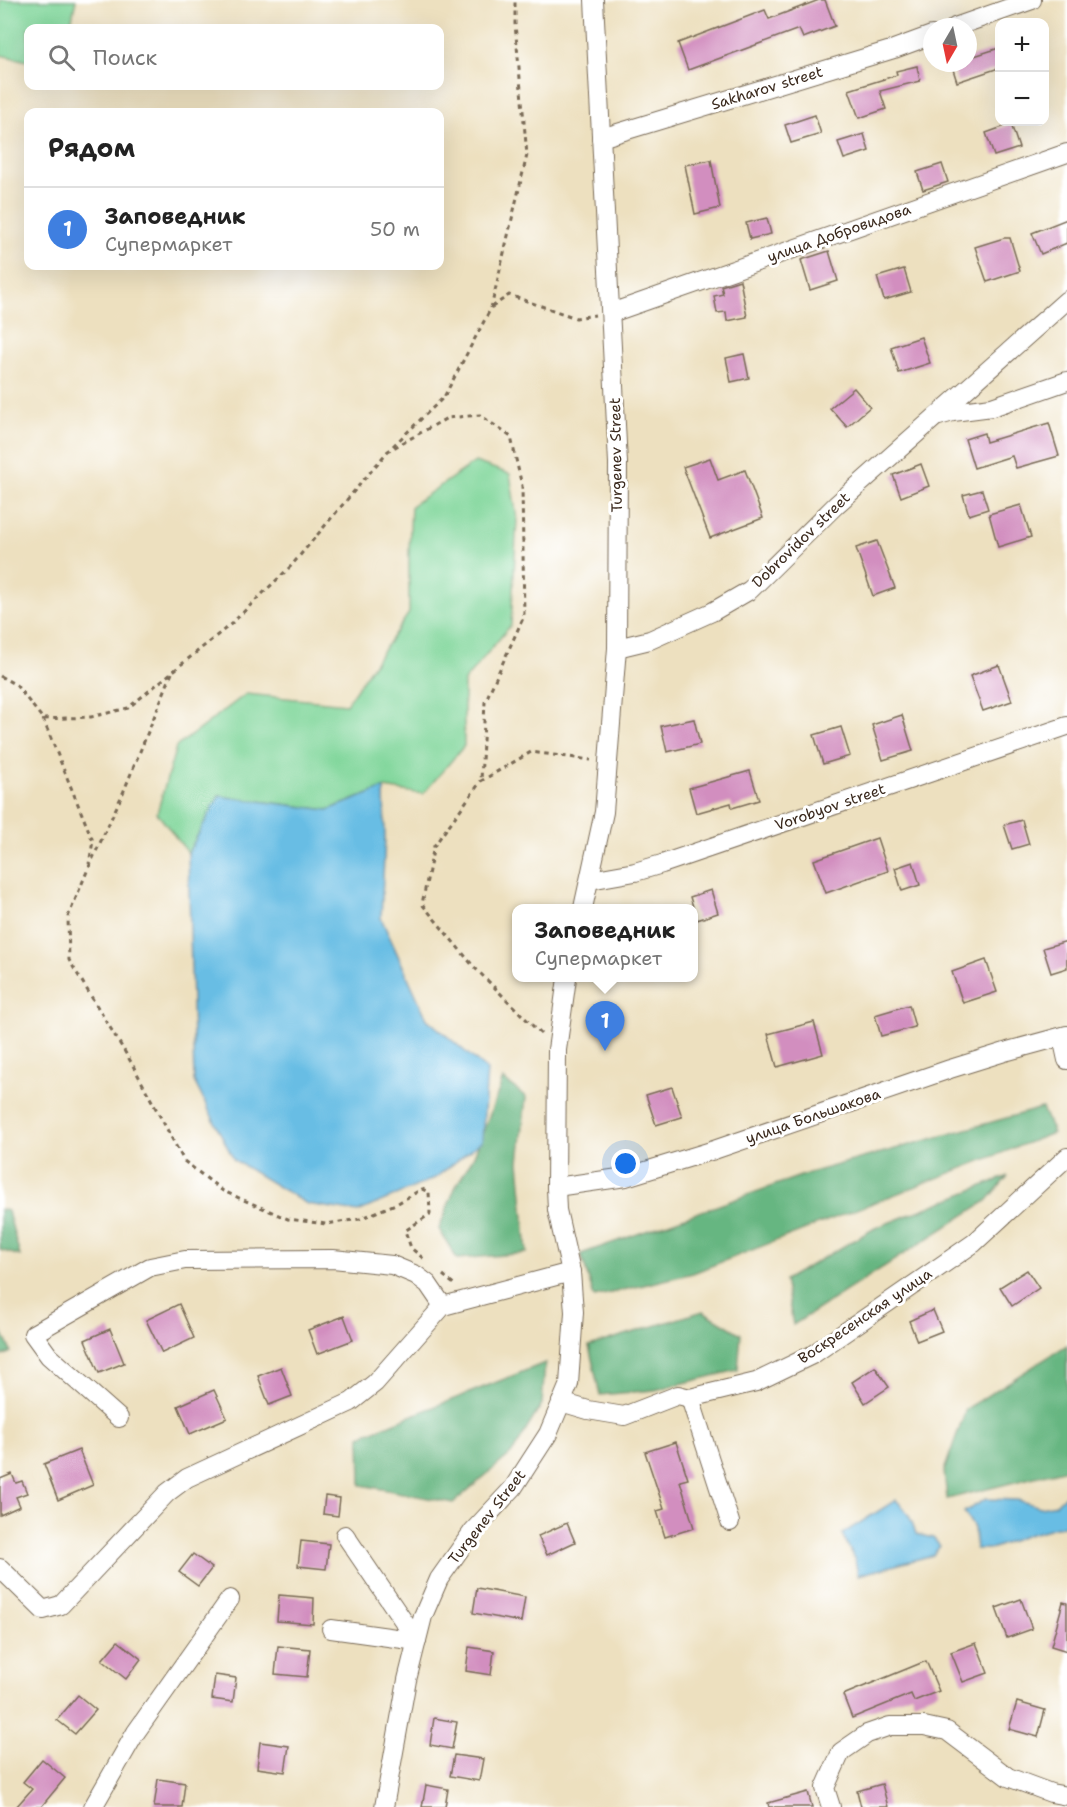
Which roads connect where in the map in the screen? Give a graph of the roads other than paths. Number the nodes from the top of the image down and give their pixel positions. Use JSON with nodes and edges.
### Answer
{"nodes":[{"id":1,"x":594,"y":0,"type":"edge"},
{"id":2,"x":1032,"y":0,"type":"edge"},
{"id":3,"x":977,"y":20,"type":"edge"},
{"id":4,"x":923,"y":38,"type":"edge"},
{"id":5,"x":601,"y":138,"type":"junction"},
{"id":6,"x":1067,"y":153,"type":"edge"},
{"id":7,"x":1067,"y":300,"type":"edge"},
{"id":8,"x":611,"y":313,"type":"junction"},
{"id":9,"x":1067,"y":381,"type":"edge"},
{"id":10,"x":934,"y":417,"type":"junction"},
{"id":11,"x":617,"y":648,"type":"junction"},
{"id":12,"x":1067,"y":726,"type":"edge"},
{"id":13,"x":590,"y":880,"type":"junction"},
{"id":14,"x":584,"y":904,"type":"edge"},
{"id":15,"x":566,"y":982,"type":"edge"},
{"id":16,"x":1064,"y":1036,"type":"edge"},
{"id":17,"x":1067,"y":1060,"type":"edge"},
{"id":18,"x":1067,"y":1157,"type":"edge"},
{"id":19,"x":556,"y":1187,"type":"junction"},
{"id":20,"x":571,"y":1272,"type":"junction"},
{"id":21,"x":443,"y":1306,"type":"junction"},
{"id":22,"x":690,"y":1398,"type":"junction"},
{"id":23,"x":561,"y":1402,"type":"junction"},
{"id":24,"x":119,"y":1418,"type":"dead end"},
{"id":25,"x":730,"y":1522,"type":"dead end"},
{"id":26,"x":345,"y":1535,"type":"dead end"},
{"id":27,"x":0,"y":1568,"type":"edge"},
{"id":28,"x":230,"y":1599,"type":"dead end"},
{"id":29,"x":331,"y":1629,"type":"dead end"},
{"id":30,"x":417,"y":1641,"type":"junction"},
{"id":31,"x":1067,"y":1796,"type":"edge"},
{"id":32,"x":93,"y":1807,"type":"edge"},
{"id":33,"x":384,"y":1807,"type":"edge"},
{"id":34,"x":831,"y":1807,"type":"edge"}],
"edges":[{"from":1,"to":5,"type":"street","name":"Turgenev Street"},
{"from":2,"to":3,"type":"street"},
{"from":4,"to":5,"type":"street","name":"Sakharov street"},
{"from":5,"to":8,"type":"street","name":"Turgenev Street"},
{"from":6,"to":8,"type":"street","name":"улица Добровидова"},
{"from":7,"to":10,"type":"street","name":"Dobrovidov street"},
{"from":8,"to":11,"type":"street","name":"Turgenev Street"},
{"from":9,"to":10,"type":"street","name":"Dobrovidov street"},
{"from":10,"to":11,"type":"street","name":"Dobrovidov street"},
{"from":11,"to":13,"type":"street","name":"Turgenev Street"},
{"from":12,"to":13,"type":"street","name":"Vorobyov street"},
{"from":13,"to":14,"type":"street","name":"Turgenev Street"},
{"from":15,"to":19,"type":"street","name":"Turgenev Street"},
{"from":16,"to":17,"type":"street"},
{"from":16,"to":19,"type":"street","name":"улица Большакова"},
{"from":18,"to":22,"type":"street","name":"Воскресенская улица"},
{"from":19,"to":20,"type":"street","name":"Turgenev Street"},
{"from":20,"to":21,"type":"street"},
{"from":20,"to":23,"type":"street","name":"Turgenev Street"},
{"from":21,"to":24,"type":"street"},
{"from":21,"to":27,"type":"street"},
{"from":22,"to":23,"type":"street","name":"Воскресенская улица"},
{"from":22,"to":25,"type":"street"},
{"from":23,"to":30,"type":"street","name":"Turgenev Street"},
{"from":26,"to":30,"type":"street"},
{"from":28,"to":32,"type":"street"},
{"from":29,"to":30,"type":"street"},
{"from":30,"to":33,"type":"street","name":"Turgenev Street"},
{"from":31,"to":34,"type":"street"}]}
